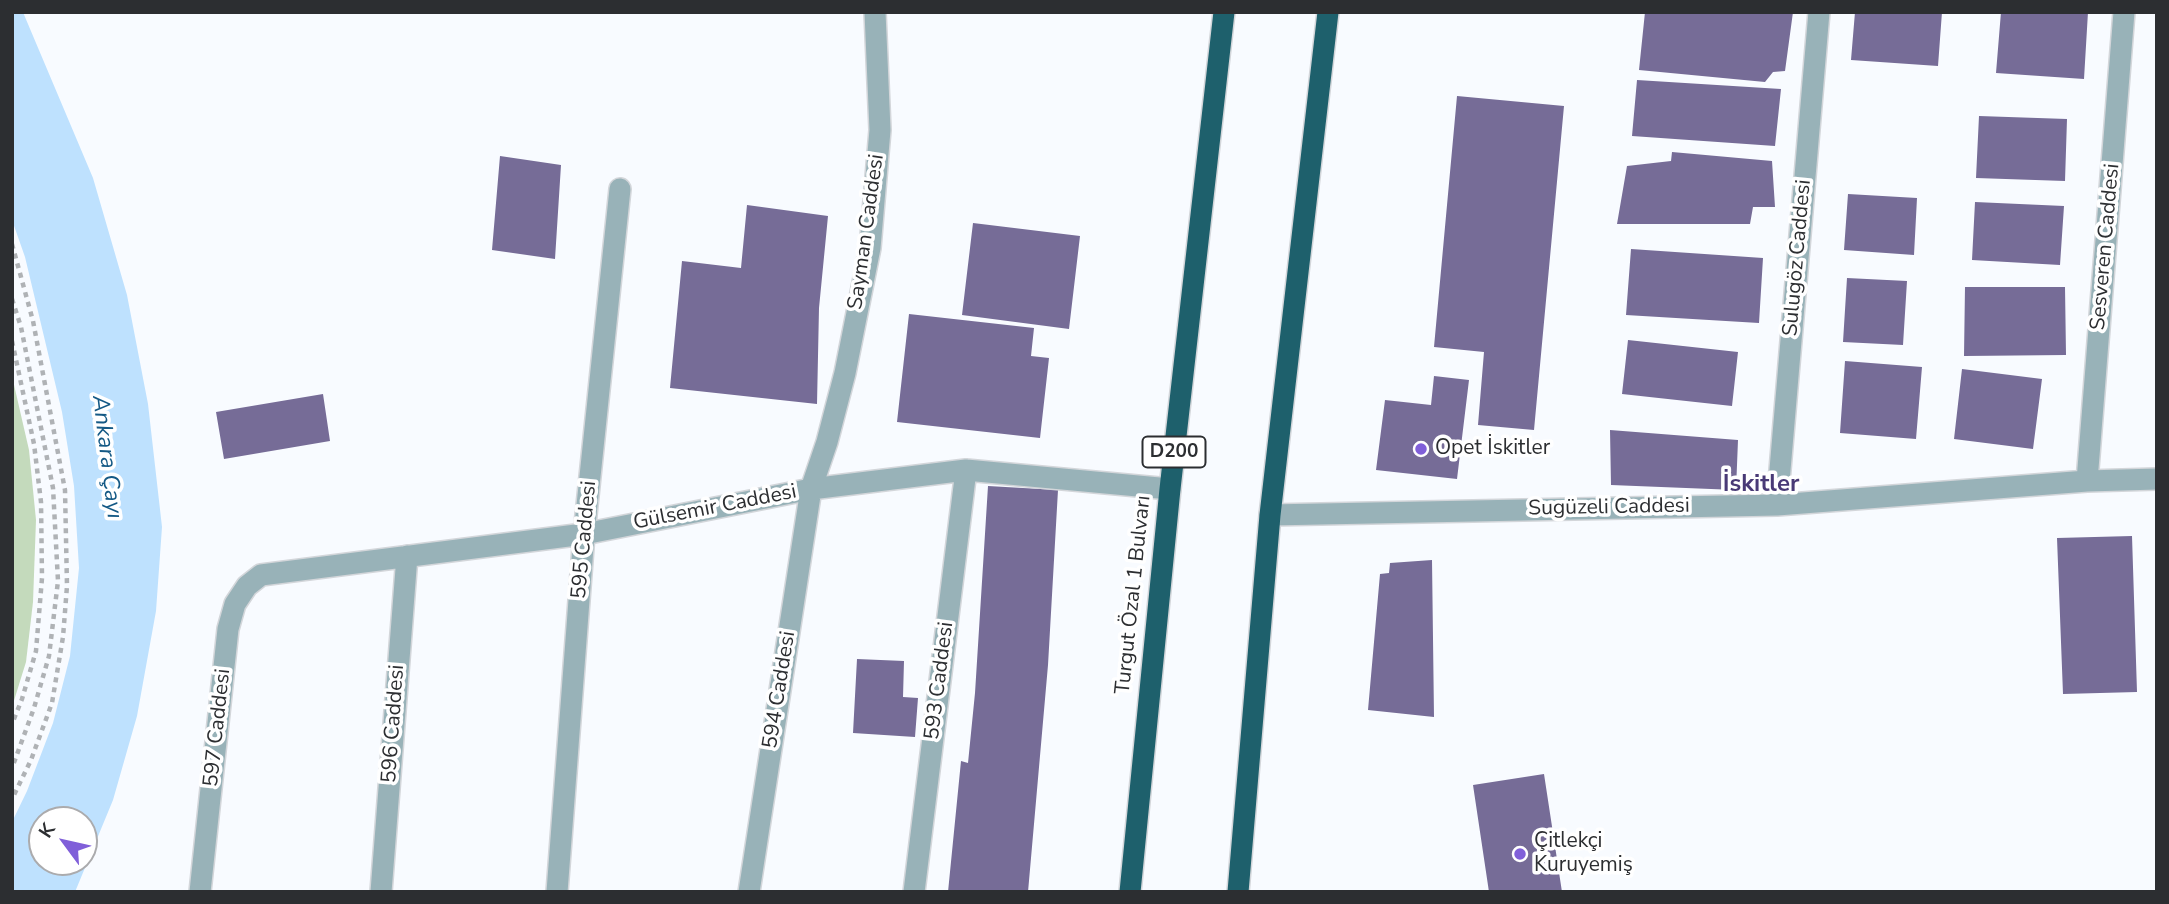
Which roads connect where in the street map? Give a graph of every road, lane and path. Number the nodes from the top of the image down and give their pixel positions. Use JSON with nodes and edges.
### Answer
{"nodes":[{"id":1,"x":875,"y":12,"type":"edge"},
{"id":2,"x":1224,"y":12,"type":"edge"},
{"id":3,"x":1328,"y":12,"type":"edge"},
{"id":4,"x":1819,"y":12,"type":"edge"},
{"id":5,"x":2124,"y":12,"type":"edge"},
{"id":6,"x":620,"y":188,"type":"dead end"},
{"id":7,"x":12,"y":244,"type":"edge"},
{"id":8,"x":12,"y":299,"type":"edge"},
{"id":9,"x":27,"y":299,"type":"junction"},
{"id":10,"x":13,"y":306,"type":"edge"},
{"id":11,"x":12,"y":341,"type":"edge"},
{"id":12,"x":966,"y":470,"type":"junction"},
{"id":13,"x":2157,"y":479,"type":"edge"},
{"id":14,"x":2087,"y":481,"type":"junction"},
{"id":15,"x":811,"y":489,"type":"junction"},
{"id":16,"x":1170,"y":489,"type":"junction"},
{"id":17,"x":1777,"y":505,"type":"junction"},
{"id":18,"x":1270,"y":515,"type":"junction"},
{"id":19,"x":584,"y":534,"type":"junction"},
{"id":20,"x":407,"y":556,"type":"junction"},
{"id":21,"x":261,"y":575,"type":"joint"},
{"id":22,"x":12,"y":724,"type":"edge"},
{"id":23,"x":12,"y":768,"type":"edge"},
{"id":24,"x":12,"y":799,"type":"edge"},
{"id":25,"x":200,"y":892,"type":"edge"},
{"id":26,"x":381,"y":892,"type":"edge"},
{"id":27,"x":557,"y":892,"type":"edge"},
{"id":28,"x":749,"y":892,"type":"edge"},
{"id":29,"x":915,"y":892,"type":"edge"},
{"id":30,"x":1130,"y":892,"type":"edge"},
{"id":31,"x":1238,"y":892,"type":"edge"}],
"edges":[{"from":1,"to":15,"type":"street","name":"Sayman Caddesi"},
{"from":2,"to":16,"type":"highway","name":"Turgut Özal 1 Bulvarı","number":"D200"},
{"from":3,"to":18,"type":"highway"},
{"from":4,"to":17,"type":"street","name":"Sulugöz Caddesi"},
{"from":5,"to":14,"type":"street","name":"Sesveren Caddesi"},
{"from":6,"to":19,"type":"street","name":"595 Caddesi"},
{"from":7,"to":9,"type":"path"},
{"from":8,"to":10,"type":"path"},
{"from":9,"to":10,"type":"path"},
{"from":9,"to":24,"type":"path"},
{"from":10,"to":23,"type":"path"},
{"from":11,"to":22,"type":"path"},
{"from":12,"to":15,"type":"street","name":"Gülsemir Caddesi"},
{"from":12,"to":16,"type":"street","name":"Gülsemir Caddesi"},
{"from":12,"to":29,"type":"street","name":"593 Caddesi"},
{"from":13,"to":14,"type":"street","name":"Sugüzeli Caddesi"},
{"from":14,"to":17,"type":"street","name":"Sugüzeli Caddesi"},
{"from":15,"to":19,"type":"street","name":"Gülsemir Caddesi"},
{"from":15,"to":28,"type":"street","name":"594 Caddesi"},
{"from":16,"to":30,"type":"highway","name":"Turgut Özal 1 Bulvarı","number":"D200"},
{"from":17,"to":18,"type":"street","name":"Sugüzeli Caddesi"},
{"from":18,"to":31,"type":"highway"},
{"from":19,"to":20,"type":"street","name":"Gülsemir Caddesi"},
{"from":19,"to":27,"type":"street","name":"595 Caddesi"},
{"from":20,"to":21,"type":"street","name":"Gülsemir Caddesi"},
{"from":20,"to":26,"type":"street","name":"596 Caddesi"},
{"from":21,"to":25,"type":"street","name":"597 Caddesi"}]}
